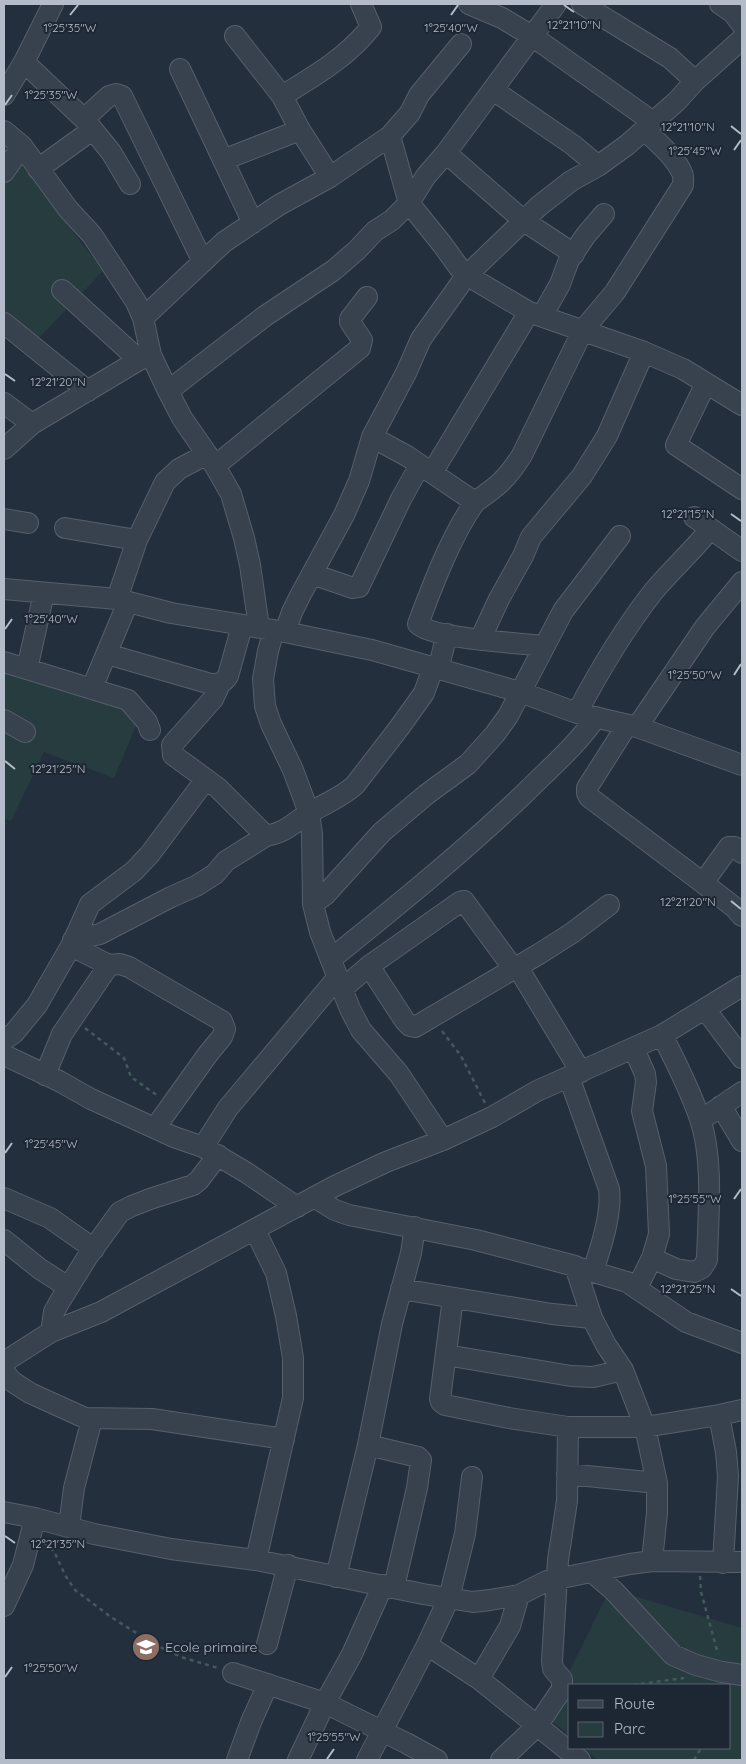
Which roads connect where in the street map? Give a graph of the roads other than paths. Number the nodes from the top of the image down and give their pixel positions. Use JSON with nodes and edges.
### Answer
{"nodes":[{"id":1,"x":53,"y":4,"type":"edge"},
{"id":2,"x":361,"y":4,"type":"edge"},
{"id":3,"x":556,"y":4,"type":"edge"},
{"id":4,"x":582,"y":4,"type":"edge"},
{"id":5,"x":720,"y":4,"type":"edge"},
{"id":6,"x":475,"y":5,"type":"edge"},
{"id":7,"x":742,"y":25,"type":"edge"},
{"id":8,"x":235,"y":36,"type":"dead end"},
{"id":9,"x":532,"y":36,"type":"junction"},
{"id":10,"x":742,"y":39,"type":"edge"},
{"id":11,"x":461,"y":44,"type":"dead end"},
{"id":12,"x":24,"y":62,"type":"junction"},
{"id":13,"x":180,"y":69,"type":"dead end"},
{"id":14,"x":696,"y":81,"type":"junction"},
{"id":15,"x":493,"y":90,"type":"junction"},
{"id":16,"x":4,"y":95,"type":"edge"},
{"id":17,"x":282,"y":96,"type":"junction"},
{"id":18,"x":88,"y":125,"type":"junction"},
{"id":19,"x":649,"y":126,"type":"junction"},
{"id":20,"x":300,"y":130,"type":"junction"},
{"id":21,"x":4,"y":132,"type":"edge"},
{"id":22,"x":390,"y":136,"type":"junction"},
{"id":23,"x":22,"y":146,"type":"junction"},
{"id":24,"x":446,"y":153,"type":"junction"},
{"id":25,"x":223,"y":160,"type":"junction"},
{"id":26,"x":598,"y":166,"type":"junction"},
{"id":27,"x":38,"y":170,"type":"junction"},
{"id":28,"x":4,"y":172,"type":"edge"},
{"id":29,"x":330,"y":178,"type":"junction"},
{"id":30,"x":130,"y":184,"type":"dead end"},
{"id":31,"x":410,"y":203,"type":"junction"},
{"id":32,"x":604,"y":214,"type":"dead end"},
{"id":33,"x":524,"y":221,"type":"junction"},
{"id":34,"x":253,"y":223,"type":"junction"},
{"id":35,"x":574,"y":254,"type":"junction"},
{"id":36,"x":203,"y":262,"type":"junction"},
{"id":37,"x":62,"y":290,"type":"dead end"},
{"id":38,"x":366,"y":297,"type":"dead end"},
{"id":39,"x":535,"y":314,"type":"junction"},
{"id":40,"x":143,"y":318,"type":"junction"},
{"id":41,"x":4,"y":323,"type":"edge"},
{"id":42,"x":583,"y":330,"type":"junction"},
{"id":43,"x":644,"y":352,"type":"junction"},
{"id":44,"x":145,"y":358,"type":"junction"},
{"id":45,"x":706,"y":382,"type":"junction"},
{"id":46,"x":88,"y":391,"type":"junction"},
{"id":47,"x":168,"y":392,"type":"junction"},
{"id":48,"x":4,"y":403,"type":"edge"},
{"id":49,"x":742,"y":405,"type":"edge"},
{"id":50,"x":32,"y":424,"type":"junction"},
{"id":51,"x":372,"y":437,"type":"junction"},
{"id":52,"x":4,"y":449,"type":"edge"},
{"id":53,"x":211,"y":460,"type":"junction"},
{"id":54,"x":426,"y":469,"type":"junction"},
{"id":55,"x":742,"y":489,"type":"edge"},
{"id":56,"x":475,"y":502,"type":"junction"},
{"id":57,"x":694,"y":517,"type":"dead end"},
{"id":58,"x":4,"y":519,"type":"edge"},
{"id":59,"x":28,"y":523,"type":"dead end"},
{"id":60,"x":65,"y":528,"type":"dead end"},
{"id":61,"x":710,"y":529,"type":"junction"},
{"id":62,"x":620,"y":536,"type":"dead end"},
{"id":63,"x":137,"y":540,"type":"junction"},
{"id":64,"x":742,"y":551,"type":"edge"},
{"id":65,"x":312,"y":574,"type":"junction"},
{"id":66,"x":742,"y":582,"type":"edge"},
{"id":67,"x":4,"y":589,"type":"edge"},
{"id":68,"x":44,"y":593,"type":"junction"},
{"id":69,"x":123,"y":601,"type":"junction"},
{"id":70,"x":265,"y":629,"type":"junction"},
{"id":71,"x":447,"y":634,"type":"junction"},
{"id":72,"x":480,"y":640,"type":"junction"},
{"id":73,"x":544,"y":646,"type":"junction"},
{"id":74,"x":107,"y":654,"type":"junction"},
{"id":75,"x":4,"y":662,"type":"edge"},
{"id":76,"x":27,"y":669,"type":"junction"},
{"id":77,"x":436,"y":669,"type":"junction"},
{"id":78,"x":220,"y":684,"type":"junction"},
{"id":79,"x":92,"y":688,"type":"junction"},
{"id":80,"x":520,"y":692,"type":"junction"},
{"id":81,"x":586,"y":715,"type":"junction"},
{"id":82,"x":4,"y":720,"type":"edge"},
{"id":83,"x":632,"y":726,"type":"junction"},
{"id":84,"x":150,"y":730,"type":"dead end"},
{"id":85,"x":25,"y":732,"type":"dead end"},
{"id":86,"x":742,"y":765,"type":"edge"},
{"id":87,"x":206,"y":779,"type":"junction"},
{"id":88,"x":309,"y":813,"type":"junction"},
{"id":89,"x":266,"y":836,"type":"junction"},
{"id":90,"x":742,"y":853,"type":"edge"},
{"id":91,"x":703,"y":883,"type":"junction"},
{"id":92,"x":313,"y":904,"type":"junction"},
{"id":93,"x":609,"y":905,"type":"dead end"},
{"id":94,"x":742,"y":916,"type":"edge"},
{"id":95,"x":72,"y":943,"type":"junction"},
{"id":96,"x":109,"y":965,"type":"junction"},
{"id":97,"x":369,"y":966,"type":"junction"},
{"id":98,"x":515,"y":967,"type":"junction"},
{"id":99,"x":337,"y":975,"type":"junction"},
{"id":100,"x":742,"y":986,"type":"edge"},
{"id":101,"x":705,"y":1009,"type":"junction"},
{"id":102,"x":662,"y":1035,"type":"junction"},
{"id":103,"x":4,"y":1040,"type":"edge"},
{"id":104,"x":634,"y":1049,"type":"junction"},
{"id":105,"x":4,"y":1055,"type":"edge"},
{"id":106,"x":742,"y":1058,"type":"edge"},
{"id":107,"x":45,"y":1075,"type":"junction"},
{"id":108,"x":575,"y":1075,"type":"junction"},
{"id":109,"x":742,"y":1092,"type":"edge"},
{"id":110,"x":721,"y":1106,"type":"junction"},
{"id":111,"x":701,"y":1120,"type":"junction"},
{"id":112,"x":156,"y":1128,"type":"junction"},
{"id":113,"x":442,"y":1140,"type":"junction"},
{"id":114,"x":742,"y":1142,"type":"edge"},
{"id":115,"x":211,"y":1151,"type":"junction"},
{"id":116,"x":314,"y":1197,"type":"junction"},
{"id":117,"x":4,"y":1198,"type":"edge"},
{"id":118,"x":296,"y":1207,"type":"junction"},
{"id":119,"x":415,"y":1227,"type":"junction"},
{"id":120,"x":255,"y":1230,"type":"junction"},
{"id":121,"x":4,"y":1240,"type":"edge"},
{"id":122,"x":94,"y":1249,"type":"junction"},
{"id":123,"x":652,"y":1258,"type":"junction"},
{"id":124,"x":584,"y":1268,"type":"junction"},
{"id":125,"x":68,"y":1287,"type":"junction"},
{"id":126,"x":637,"y":1288,"type":"junction"},
{"id":127,"x":401,"y":1289,"type":"junction"},
{"id":128,"x":453,"y":1298,"type":"junction"},
{"id":129,"x":592,"y":1318,"type":"junction"},
{"id":130,"x":51,"y":1332,"type":"junction"},
{"id":131,"x":742,"y":1344,"type":"edge"},
{"id":132,"x":446,"y":1355,"type":"junction"},
{"id":133,"x":4,"y":1362,"type":"edge"},
{"id":134,"x":623,"y":1370,"type":"junction"},
{"id":135,"x":4,"y":1372,"type":"edge"},
{"id":136,"x":742,"y":1410,"type":"edge"},
{"id":137,"x":720,"y":1415,"type":"junction"},
{"id":138,"x":92,"y":1419,"type":"junction"},
{"id":139,"x":568,"y":1427,"type":"junction"},
{"id":140,"x":645,"y":1427,"type":"junction"},
{"id":141,"x":284,"y":1439,"type":"junction"},
{"id":142,"x":734,"y":1443,"type":"edge"},
{"id":143,"x":368,"y":1445,"type":"junction"},
{"id":144,"x":568,"y":1474,"type":"junction"},
{"id":145,"x":472,"y":1477,"type":"dead end"},
{"id":146,"x":657,"y":1483,"type":"junction"},
{"id":147,"x":734,"y":1498,"type":"edge"},
{"id":148,"x":4,"y":1512,"type":"edge"},
{"id":149,"x":33,"y":1527,"type":"junction"},
{"id":150,"x":69,"y":1527,"type":"junction"},
{"id":151,"x":256,"y":1560,"type":"junction"},
{"id":152,"x":652,"y":1561,"type":"junction"},
{"id":153,"x":732,"y":1562,"type":"edge"},
{"id":154,"x":288,"y":1566,"type":"junction"},
{"id":155,"x":593,"y":1573,"type":"junction"},
{"id":156,"x":336,"y":1577,"type":"junction"},
{"id":157,"x":558,"y":1578,"type":"junction"},
{"id":158,"x":388,"y":1586,"type":"junction"},
{"id":159,"x":519,"y":1595,"type":"junction"},
{"id":160,"x":449,"y":1598,"type":"junction"},
{"id":161,"x":4,"y":1606,"type":"edge"},
{"id":162,"x":266,"y":1644,"type":"dead end"},
{"id":163,"x":427,"y":1645,"type":"junction"},
{"id":164,"x":233,"y":1673,"type":"road end"},
{"id":165,"x":742,"y":1675,"type":"edge"},
{"id":166,"x":479,"y":1679,"type":"junction"},
{"id":167,"x":268,"y":1684,"type":"junction"},
{"id":168,"x":324,"y":1703,"type":"junction"},
{"id":169,"x":537,"y":1726,"type":"junction"},
{"id":170,"x":381,"y":1731,"type":"junction"},
{"id":171,"x":237,"y":1760,"type":"edge"},
{"id":172,"x":298,"y":1760,"type":"edge"},
{"id":173,"x":367,"y":1760,"type":"edge"},
{"id":174,"x":437,"y":1760,"type":"edge"},
{"id":175,"x":502,"y":1760,"type":"edge"},
{"id":176,"x":580,"y":1760,"type":"edge"}],
"edges":[{"from":1,"to":12,"type":"street"},
{"from":2,"to":17,"type":"street"},
{"from":3,"to":9,"type":"street"},
{"from":4,"to":14,"type":"street"},
{"from":5,"to":7,"type":"street"},
{"from":6,"to":9,"type":"street"},
{"from":8,"to":17,"type":"street"},
{"from":9,"to":15,"type":"street"},
{"from":9,"to":19,"type":"street"},
{"from":10,"to":14,"type":"street"},
{"from":11,"to":22,"type":"street"},
{"from":12,"to":16,"type":"street"},
{"from":12,"to":18,"type":"street"},
{"from":13,"to":25,"type":"street"},
{"from":14,"to":19,"type":"street"},
{"from":15,"to":24,"type":"street"},
{"from":15,"to":26,"type":"street"},
{"from":17,"to":20,"type":"street"},
{"from":18,"to":27,"type":"street"},
{"from":18,"to":30,"type":"street"},
{"from":18,"to":36,"type":"street"},
{"from":19,"to":26,"type":"street"},
{"from":19,"to":42,"type":"street"},
{"from":20,"to":25,"type":"street"},
{"from":20,"to":29,"type":"street"},
{"from":21,"to":23,"type":"street"},
{"from":22,"to":29,"type":"street"},
{"from":22,"to":31,"type":"street"},
{"from":23,"to":27,"type":"street"},
{"from":23,"to":28,"type":"street"},
{"from":24,"to":31,"type":"street"},
{"from":24,"to":33,"type":"street"},
{"from":25,"to":34,"type":"street"},
{"from":26,"to":33,"type":"street"},
{"from":27,"to":40,"type":"street"},
{"from":29,"to":34,"type":"street"},
{"from":31,"to":39,"type":"street"},
{"from":31,"to":47,"type":"street"},
{"from":32,"to":35,"type":"street"},
{"from":33,"to":35,"type":"street"},
{"from":33,"to":51,"type":"street"},
{"from":34,"to":36,"type":"street"},
{"from":35,"to":39,"type":"street"},
{"from":36,"to":40,"type":"street"},
{"from":37,"to":44,"type":"street"},
{"from":38,"to":53,"type":"street"},
{"from":39,"to":42,"type":"street"},
{"from":39,"to":54,"type":"street"},
{"from":40,"to":44,"type":"street"},
{"from":41,"to":46,"type":"street"},
{"from":42,"to":43,"type":"street"},
{"from":42,"to":56,"type":"street"},
{"from":43,"to":45,"type":"street"},
{"from":43,"to":72,"type":"street"},
{"from":44,"to":46,"type":"street"},
{"from":44,"to":47,"type":"street"},
{"from":45,"to":49,"type":"street"},
{"from":45,"to":55,"type":"street"},
{"from":46,"to":50,"type":"street"},
{"from":47,"to":53,"type":"street"},
{"from":48,"to":50,"type":"street"},
{"from":50,"to":52,"type":"street"},
{"from":51,"to":54,"type":"street"},
{"from":51,"to":65,"type":"street"},
{"from":53,"to":63,"type":"street"},
{"from":53,"to":70,"type":"street"},
{"from":54,"to":56,"type":"street"},
{"from":54,"to":65,"type":"street"},
{"from":56,"to":71,"type":"street"},
{"from":57,"to":61,"type":"street"},
{"from":58,"to":59,"type":"street"},
{"from":60,"to":63,"type":"street"},
{"from":61,"to":64,"type":"street"},
{"from":61,"to":81,"type":"street"},
{"from":62,"to":73,"type":"street"},
{"from":63,"to":69,"type":"street"},
{"from":65,"to":70,"type":"street"},
{"from":66,"to":83,"type":"street"},
{"from":67,"to":68,"type":"street"},
{"from":68,"to":69,"type":"street"},
{"from":68,"to":76,"type":"street"},
{"from":69,"to":70,"type":"street"},
{"from":69,"to":74,"type":"street"},
{"from":70,"to":77,"type":"street"},
{"from":70,"to":78,"type":"street"},
{"from":70,"to":88,"type":"street"},
{"from":71,"to":72,"type":"street"},
{"from":71,"to":77,"type":"street"},
{"from":72,"to":73,"type":"street"},
{"from":73,"to":80,"type":"street"},
{"from":74,"to":78,"type":"street"},
{"from":74,"to":79,"type":"street"},
{"from":75,"to":76,"type":"street"},
{"from":76,"to":79,"type":"street"},
{"from":77,"to":80,"type":"street"},
{"from":77,"to":88,"type":"street"},
{"from":78,"to":87,"type":"street"},
{"from":79,"to":84,"type":"street"},
{"from":80,"to":81,"type":"street"},
{"from":80,"to":92,"type":"street"},
{"from":81,"to":83,"type":"street"},
{"from":81,"to":99,"type":"street"},
{"from":82,"to":85,"type":"street"},
{"from":83,"to":86,"type":"street"},
{"from":83,"to":91,"type":"street"},
{"from":87,"to":89,"type":"street"},
{"from":87,"to":95,"type":"street"},
{"from":88,"to":89,"type":"street"},
{"from":88,"to":92,"type":"street"},
{"from":89,"to":95,"type":"street"},
{"from":90,"to":91,"type":"street"},
{"from":91,"to":94,"type":"street"},
{"from":92,"to":99,"type":"street"},
{"from":93,"to":98,"type":"street"},
{"from":95,"to":96,"type":"street"},
{"from":95,"to":103,"type":"street"},
{"from":96,"to":107,"type":"street"},
{"from":96,"to":112,"type":"street"},
{"from":97,"to":98,"type":"street"},
{"from":97,"to":98,"type":"street"},
{"from":97,"to":99,"type":"street"},
{"from":98,"to":108,"type":"street"},
{"from":99,"to":113,"type":"street"},
{"from":99,"to":115,"type":"street"},
{"from":100,"to":101,"type":"street"},
{"from":101,"to":102,"type":"street"},
{"from":101,"to":106,"type":"street"},
{"from":102,"to":104,"type":"street"},
{"from":102,"to":111,"type":"street"},
{"from":104,"to":108,"type":"street"},
{"from":104,"to":123,"type":"street"},
{"from":105,"to":107,"type":"street"},
{"from":107,"to":112,"type":"street"},
{"from":108,"to":113,"type":"street"},
{"from":108,"to":124,"type":"street"},
{"from":109,"to":110,"type":"street"},
{"from":110,"to":111,"type":"street"},
{"from":110,"to":114,"type":"street"},
{"from":111,"to":123,"type":"street"},
{"from":112,"to":115,"type":"street"},
{"from":113,"to":116,"type":"street"},
{"from":115,"to":118,"type":"street"},
{"from":115,"to":122,"type":"street"},
{"from":116,"to":118,"type":"street"},
{"from":116,"to":119,"type":"street"},
{"from":117,"to":122,"type":"street"},
{"from":118,"to":120,"type":"street"},
{"from":119,"to":124,"type":"street"},
{"from":119,"to":127,"type":"street"},
{"from":120,"to":130,"type":"street"},
{"from":120,"to":141,"type":"street"},
{"from":121,"to":125,"type":"street"},
{"from":122,"to":125,"type":"street"},
{"from":123,"to":126,"type":"street"},
{"from":124,"to":126,"type":"street"},
{"from":124,"to":129,"type":"street"},
{"from":125,"to":130,"type":"street"},
{"from":126,"to":131,"type":"street"},
{"from":127,"to":128,"type":"street"},
{"from":127,"to":143,"type":"street"},
{"from":128,"to":129,"type":"street"},
{"from":128,"to":132,"type":"street"},
{"from":129,"to":134,"type":"street"},
{"from":130,"to":133,"type":"street"},
{"from":132,"to":134,"type":"street"},
{"from":132,"to":139,"type":"street"},
{"from":134,"to":140,"type":"street"},
{"from":135,"to":138,"type":"street"},
{"from":136,"to":137,"type":"street"},
{"from":137,"to":140,"type":"street"},
{"from":137,"to":142,"type":"street"},
{"from":138,"to":141,"type":"street"},
{"from":138,"to":150,"type":"street"},
{"from":139,"to":140,"type":"street"},
{"from":139,"to":144,"type":"street"},
{"from":140,"to":146,"type":"street"},
{"from":141,"to":151,"type":"street"},
{"from":142,"to":147,"type":"street"},
{"from":143,"to":156,"type":"street"},
{"from":143,"to":158,"type":"street"},
{"from":144,"to":146,"type":"street"},
{"from":144,"to":157,"type":"street"},
{"from":145,"to":160,"type":"street"},
{"from":146,"to":152,"type":"street"},
{"from":147,"to":153,"type":"street"},
{"from":148,"to":149,"type":"street"},
{"from":149,"to":150,"type":"street"},
{"from":149,"to":161,"type":"street"},
{"from":150,"to":151,"type":"street"},
{"from":151,"to":154,"type":"street"},
{"from":152,"to":153,"type":"street"},
{"from":152,"to":155,"type":"street"},
{"from":154,"to":156,"type":"street"},
{"from":154,"to":162,"type":"street"},
{"from":155,"to":157,"type":"street"},
{"from":155,"to":165,"type":"street"},
{"from":156,"to":158,"type":"street"},
{"from":157,"to":159,"type":"street"},
{"from":157,"to":169,"type":"street"},
{"from":158,"to":160,"type":"street"},
{"from":158,"to":168,"type":"street"},
{"from":159,"to":160,"type":"street"},
{"from":159,"to":166,"type":"street"},
{"from":160,"to":163,"type":"street"},
{"from":163,"to":166,"type":"street"},
{"from":163,"to":170,"type":"street"},
{"from":164,"to":167,"type":"street"},
{"from":166,"to":169,"type":"street"},
{"from":167,"to":168,"type":"street"},
{"from":167,"to":171,"type":"street"},
{"from":168,"to":170,"type":"street"},
{"from":168,"to":172,"type":"street"},
{"from":169,"to":175,"type":"street"},
{"from":169,"to":176,"type":"street"},
{"from":170,"to":173,"type":"street"},
{"from":170,"to":174,"type":"street"}]}
